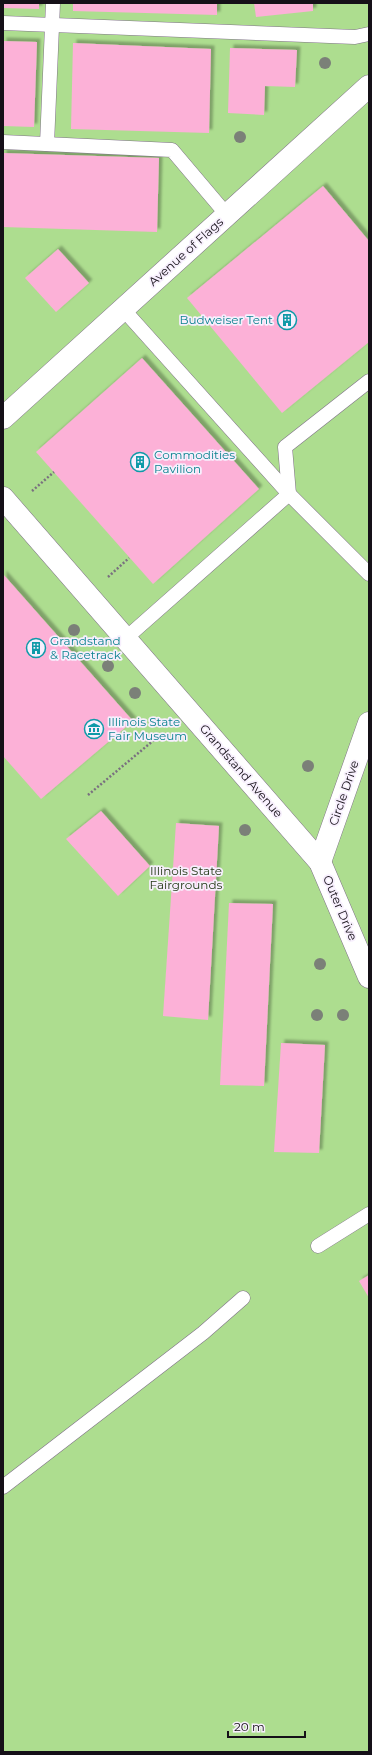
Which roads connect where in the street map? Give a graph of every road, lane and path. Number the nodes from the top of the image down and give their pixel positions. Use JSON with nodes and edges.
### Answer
{"nodes":[{"id":1,"x":53,"y":3,"type":"edge"},
{"id":2,"x":3,"y":24,"type":"edge"},
{"id":3,"x":52,"y":25,"type":"junction"},
{"id":4,"x":369,"y":34,"type":"edge"},
{"id":5,"x":369,"y":86,"type":"edge"},
{"id":6,"x":3,"y":142,"type":"edge"},
{"id":7,"x":47,"y":144,"type":"junction"},
{"id":8,"x":227,"y":214,"type":"junction"},
{"id":9,"x":123,"y":309,"type":"junction"},
{"id":10,"x":369,"y":381,"type":"edge"},
{"id":11,"x":3,"y":418,"type":"edge"},
{"id":12,"x":54,"y":472,"type":"dead end"},
{"id":13,"x":32,"y":491,"type":"dead end"},
{"id":14,"x":289,"y":494,"type":"junction"},
{"id":15,"x":3,"y":498,"type":"edge"},
{"id":16,"x":129,"y":558,"type":"dead end"},
{"id":17,"x":369,"y":574,"type":"edge"},
{"id":18,"x":108,"y":577,"type":"dead end"},
{"id":19,"x":125,"y":639,"type":"junction"},
{"id":20,"x":369,"y":724,"type":"edge"},
{"id":21,"x":160,"y":735,"type":"dead end"},
{"id":22,"x":362,"y":759,"type":"edge"},
{"id":23,"x":88,"y":795,"type":"dead end"},
{"id":24,"x":320,"y":862,"type":"junction"},
{"id":25,"x":369,"y":977,"type":"edge"},
{"id":26,"x":369,"y":1214,"type":"edge"},
{"id":27,"x":318,"y":1246,"type":"dead end"},
{"id":28,"x":243,"y":1298,"type":"dead end"},
{"id":29,"x":3,"y":1487,"type":"edge"}],
"edges":[{"from":1,"to":3,"type":"lane"},
{"from":2,"to":3,"type":"lane"},
{"from":3,"to":4,"type":"lane"},
{"from":3,"to":7,"type":"lane"},
{"from":5,"to":8,"type":"street","name":"Avenue of Flags"},
{"from":6,"to":7,"type":"lane"},
{"from":7,"to":8,"type":"lane"},
{"from":8,"to":9,"type":"street","name":"Avenue of Flags"},
{"from":9,"to":11,"type":"street","name":"Avenue of Flags"},
{"from":9,"to":14,"type":"lane"},
{"from":10,"to":14,"type":"lane"},
{"from":12,"to":13,"type":"path"},
{"from":14,"to":17,"type":"lane"},
{"from":14,"to":19,"type":"lane"},
{"from":15,"to":19,"type":"street","name":"Grandstand Avenue"},
{"from":16,"to":18,"type":"path"},
{"from":19,"to":24,"type":"street","name":"Grandstand Avenue"},
{"from":20,"to":22,"type":"street","name":"Circle Drive"},
{"from":21,"to":23,"type":"path"},
{"from":22,"to":24,"type":"street","name":"Circle Drive"},
{"from":24,"to":25,"type":"street","name":"Outer Drive"},
{"from":26,"to":27,"type":"lane"},
{"from":28,"to":29,"type":"lane"}]}
